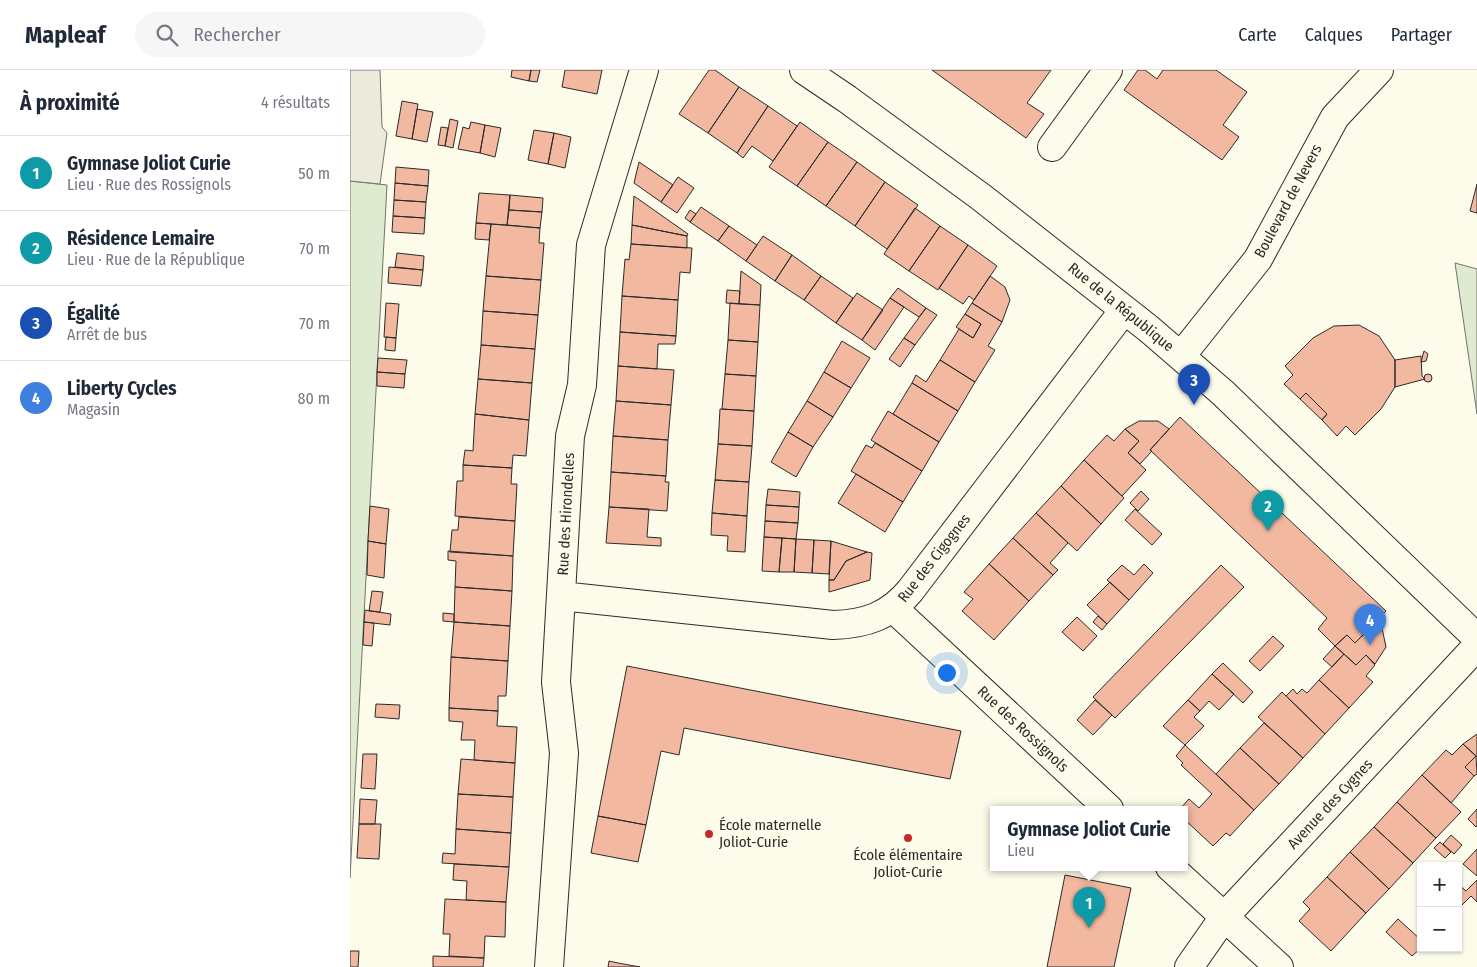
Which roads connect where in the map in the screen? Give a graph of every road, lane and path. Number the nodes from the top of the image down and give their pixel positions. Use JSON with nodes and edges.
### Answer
{"nodes":[{"id":1,"x":644,"y":70,"type":"edge"},
{"id":2,"x":804,"y":70,"type":"edge"},
{"id":3,"x":1108,"y":70,"type":"edge"},
{"id":4,"x":1379,"y":70,"type":"edge"},
{"id":5,"x":1052,"y":147,"type":"dead end"},
{"id":6,"x":1124,"y":310,"type":"junction"},
{"id":7,"x":1181,"y":356,"type":"junction"},
{"id":8,"x":561,"y":596,"type":"junction"},
{"id":9,"x":893,"y":608,"type":"junction"},
{"id":10,"x":1477,"y":638,"type":"edge"},
{"id":11,"x":1477,"y":646,"type":"edge"},
{"id":12,"x":1106,"y":806,"type":"edge"},
{"id":13,"x":1174,"y":871,"type":"edge"},
{"id":14,"x":1224,"y":916,"type":"junction"},
{"id":15,"x":549,"y":967,"type":"edge"},
{"id":16,"x":1189,"y":967,"type":"edge"},
{"id":17,"x":1279,"y":967,"type":"edge"}],
"edges":[{"from":1,"to":8,"type":"street","name":"Rue des Hirondelles"},
{"from":2,"to":6,"type":"street","name":"Rue de la République"},
{"from":3,"to":5,"type":"street"},
{"from":4,"to":7,"type":"street","name":"Boulevard de Nevers"},
{"from":6,"to":7,"type":"street","name":"Rue de la République"},
{"from":6,"to":9,"type":"street","name":"Rue des Cigognes"},
{"from":7,"to":10,"type":"street","name":"Rue de la République"},
{"from":8,"to":9,"type":"street","name":"Rue des Cigognes"},
{"from":8,"to":15,"type":"street","name":"Rue des Hirondelles"},
{"from":9,"to":12,"type":"street","name":"Rue des Rossignols"},
{"from":11,"to":14,"type":"street","name":"Avenue des Cygnes"},
{"from":13,"to":14,"type":"street"},
{"from":14,"to":16,"type":"street","name":"Avenue des Cygnes"},
{"from":14,"to":17,"type":"street"}]}
